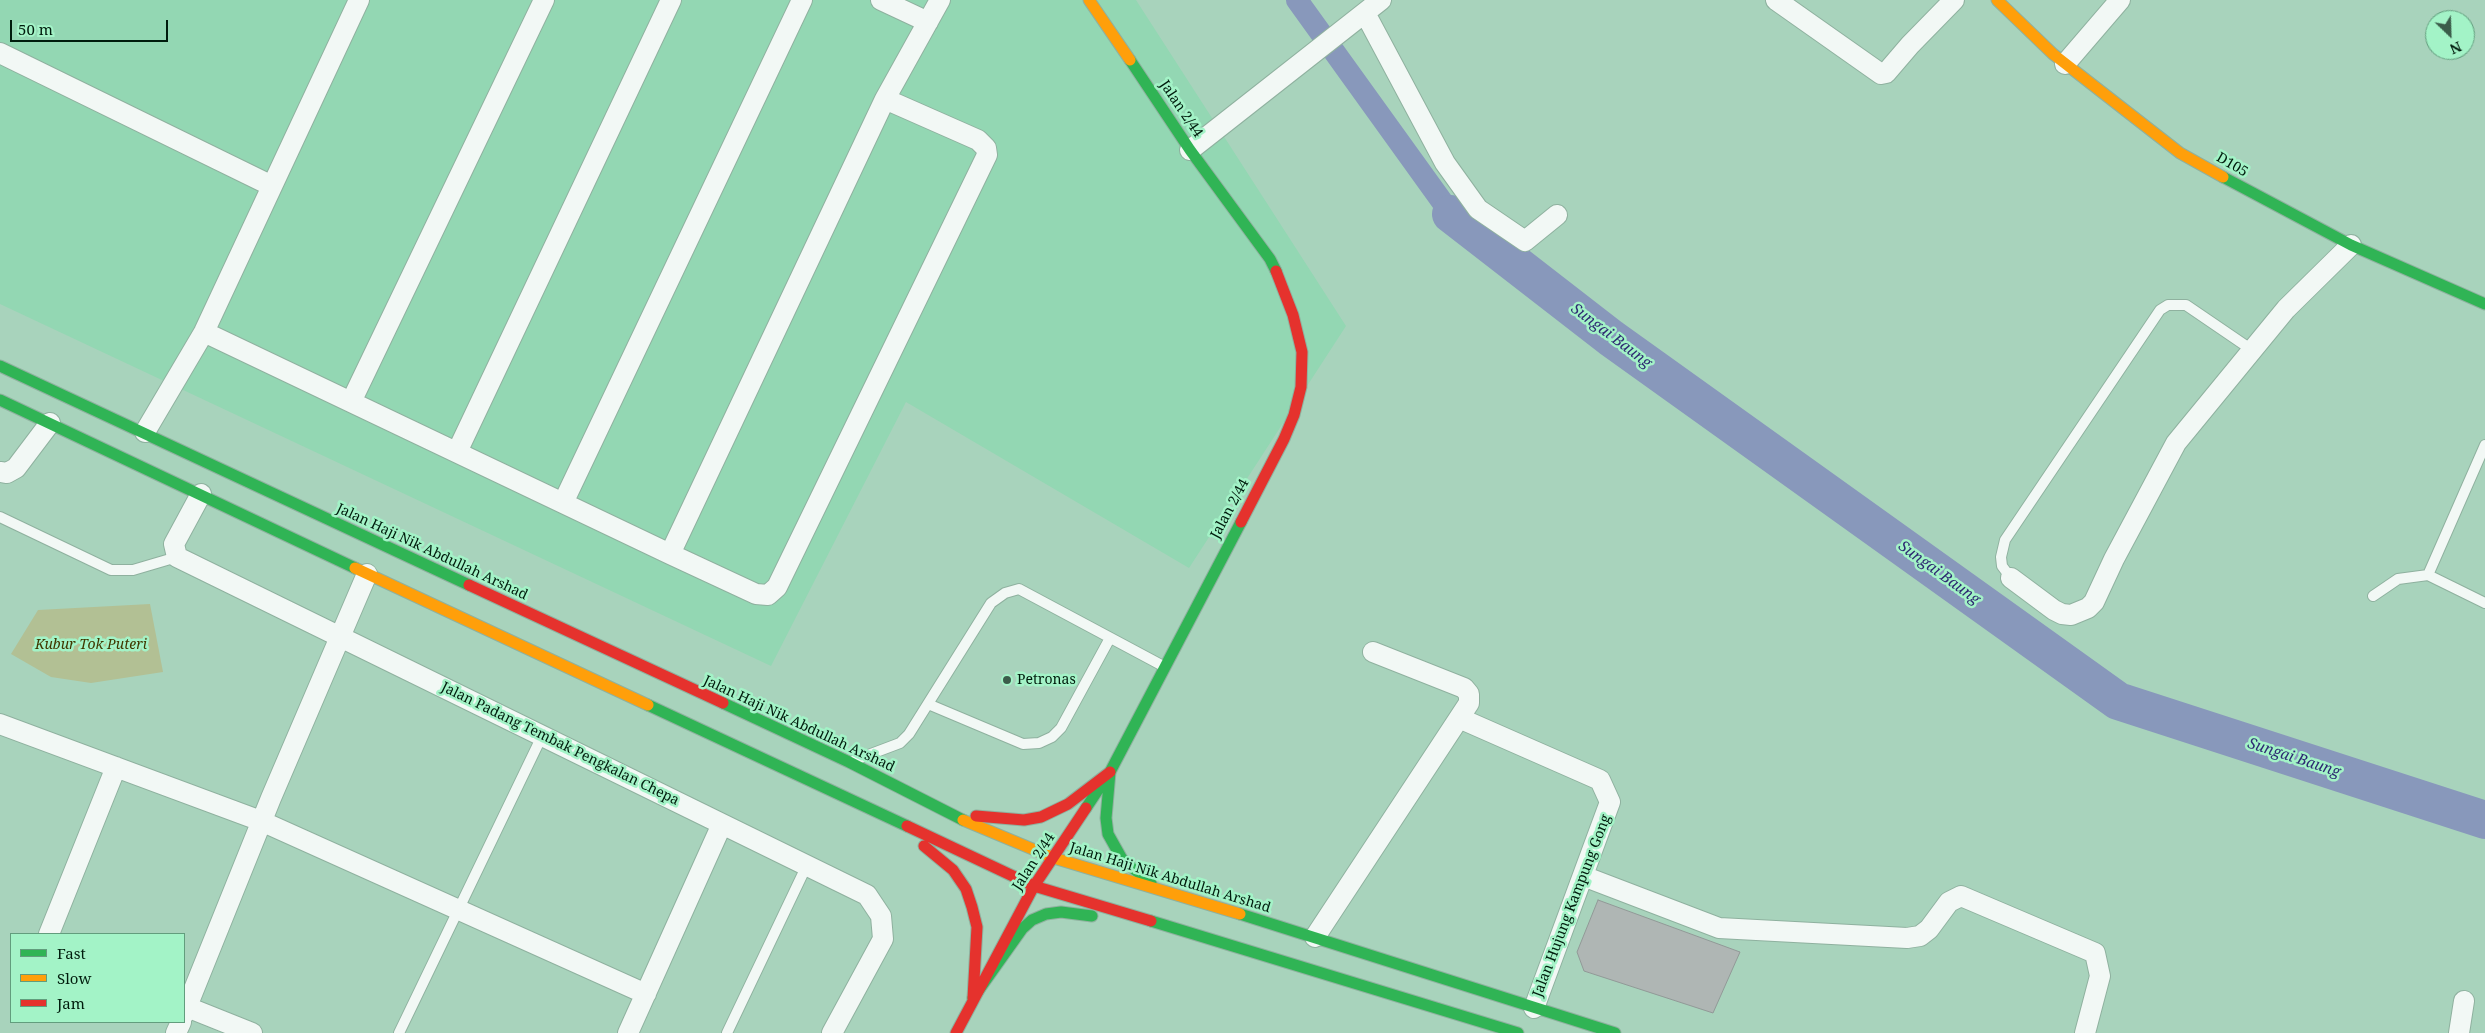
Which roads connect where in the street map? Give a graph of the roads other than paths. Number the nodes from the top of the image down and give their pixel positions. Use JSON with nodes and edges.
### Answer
{"nodes":[{"id":1,"x":359,"y":0,"type":"edge"},
{"id":2,"x":544,"y":0,"type":"edge"},
{"id":3,"x":671,"y":0,"type":"edge"},
{"id":4,"x":802,"y":0,"type":"edge"},
{"id":5,"x":881,"y":0,"type":"edge"},
{"id":6,"x":940,"y":0,"type":"edge"},
{"id":7,"x":1089,"y":0,"type":"edge"},
{"id":8,"x":1381,"y":0,"type":"edge"},
{"id":9,"x":1776,"y":0,"type":"edge"},
{"id":10,"x":1954,"y":0,"type":"edge"},
{"id":11,"x":1997,"y":0,"type":"edge"},
{"id":12,"x":2120,"y":0,"type":"edge"},
{"id":13,"x":1365,"y":13,"type":"junction"},
{"id":14,"x":928,"y":22,"type":"junction"},
{"id":15,"x":0,"y":53,"type":"edge"},
{"id":16,"x":2065,"y":64,"type":"junction"},
{"id":17,"x":885,"y":98,"type":"junction"},
{"id":18,"x":1190,"y":150,"type":"junction"},
{"id":19,"x":272,"y":186,"type":"junction"},
{"id":20,"x":1556,"y":215,"type":"dead end"},
{"id":21,"x":2350,"y":245,"type":"junction"},
{"id":22,"x":2485,"y":304,"type":"edge"},
{"id":23,"x":204,"y":332,"type":"junction"},
{"id":24,"x":2252,"y":350,"type":"junction"},
{"id":25,"x":0,"y":366,"type":"edge"},
{"id":26,"x":0,"y":400,"type":"edge"},
{"id":27,"x":351,"y":402,"type":"junction"},
{"id":28,"x":50,"y":423,"type":"junction"},
{"id":29,"x":146,"y":432,"type":"junction"},
{"id":30,"x":2485,"y":445,"type":"edge"},
{"id":31,"x":456,"y":452,"type":"junction"},
{"id":32,"x":0,"y":472,"type":"edge"},
{"id":33,"x":201,"y":494,"type":"junction"},
{"id":34,"x":563,"y":503,"type":"junction"},
{"id":35,"x":0,"y":517,"type":"edge"},
{"id":36,"x":670,"y":554,"type":"junction"},
{"id":37,"x":177,"y":557,"type":"junction"},
{"id":38,"x":367,"y":574,"type":"junction"},
{"id":39,"x":2428,"y":575,"type":"junction"},
{"id":40,"x":2011,"y":578,"type":"joint"},
{"id":41,"x":2373,"y":596,"type":"dead end"},
{"id":42,"x":2485,"y":603,"type":"edge"},
{"id":43,"x":340,"y":637,"type":"junction"},
{"id":44,"x":1110,"y":638,"type":"junction"},
{"id":45,"x":1373,"y":652,"type":"dead end"},
{"id":46,"x":1165,"y":667,"type":"junction"},
{"id":47,"x":928,"y":704,"type":"junction"},
{"id":48,"x":1459,"y":718,"type":"junction"},
{"id":49,"x":0,"y":724,"type":"edge"},
{"id":50,"x":542,"y":736,"type":"junction"},
{"id":51,"x":849,"y":762,"type":"junction"},
{"id":52,"x":116,"y":767,"type":"junction"},
{"id":53,"x":1110,"y":772,"type":"junction"},
{"id":54,"x":947,"y":813,"type":"junction"},
{"id":55,"x":261,"y":821,"type":"junction"},
{"id":56,"x":896,"y":822,"type":"junction"},
{"id":57,"x":722,"y":824,"type":"junction"},
{"id":58,"x":1054,"y":858,"type":"junction"},
{"id":59,"x":807,"y":865,"type":"junction"},
{"id":60,"x":1583,"y":876,"type":"junction"},
{"id":61,"x":1034,"y":886,"type":"junction"},
{"id":62,"x":1159,"y":890,"type":"junction"},
{"id":63,"x":459,"y":910,"type":"junction"},
{"id":64,"x":1154,"y":923,"type":"junction"},
{"id":65,"x":48,"y":933,"type":"edge"},
{"id":66,"x":1315,"y":937,"type":"junction"},
{"id":67,"x":646,"y":994,"type":"junction"},
{"id":68,"x":973,"y":998,"type":"junction"},
{"id":69,"x":2464,"y":1002,"type":"dead end"},
{"id":70,"x":1534,"y":1008,"type":"junction"},
{"id":71,"x":185,"y":1011,"type":"edge"},
{"id":72,"x":185,"y":1014,"type":"edge"},
{"id":73,"x":1468,"y":1025,"type":"edge"},
{"id":74,"x":252,"y":1033,"type":"edge"},
{"id":75,"x":399,"y":1033,"type":"edge"},
{"id":76,"x":628,"y":1033,"type":"edge"},
{"id":77,"x":727,"y":1033,"type":"edge"},
{"id":78,"x":832,"y":1033,"type":"edge"},
{"id":79,"x":956,"y":1033,"type":"edge"},
{"id":80,"x":1518,"y":1033,"type":"edge"},
{"id":81,"x":1615,"y":1033,"type":"edge"},
{"id":82,"x":2085,"y":1033,"type":"edge"},
{"id":83,"x":2459,"y":1033,"type":"edge"}],
"edges":[{"from":1,"to":19,"type":"street"},
{"from":2,"to":27,"type":"street"},
{"from":3,"to":31,"type":"street"},
{"from":4,"to":34,"type":"street"},
{"from":5,"to":14,"type":"street"},
{"from":6,"to":14,"type":"street"},
{"from":7,"to":18,"type":"main road","name":"Jalan 2/44"},
{"from":8,"to":13,"type":"street"},
{"from":9,"to":10,"type":"street"},
{"from":11,"to":16,"type":"main road","name":"D105"},
{"from":12,"to":16,"type":"street"},
{"from":13,"to":18,"type":"street"},
{"from":13,"to":20,"type":"street"},
{"from":14,"to":17,"type":"street"},
{"from":15,"to":19,"type":"street"},
{"from":16,"to":21,"type":"main road","name":"D105"},
{"from":17,"to":36,"type":"street"},
{"from":17,"to":36,"type":"street"},
{"from":18,"to":46,"type":"main road","name":"Jalan 2/44"},
{"from":19,"to":23,"type":"street"},
{"from":21,"to":22,"type":"main road","name":"D105"},
{"from":21,"to":24,"type":"street"},
{"from":23,"to":27,"type":"street"},
{"from":23,"to":29,"type":"street"},
{"from":24,"to":40,"type":"street"},
{"from":24,"to":40,"type":"lane"},
{"from":25,"to":29,"type":"main road","name":"Jalan Haji Nik Abdullah Arshad"},
{"from":26,"to":28,"type":"main road"},
{"from":27,"to":31,"type":"street"},
{"from":28,"to":32,"type":"street"},
{"from":28,"to":33,"type":"main road"},
{"from":29,"to":51,"type":"main road","name":"Jalan Haji Nik Abdullah Arshad"},
{"from":30,"to":39,"type":"lane"},
{"from":31,"to":34,"type":"street"},
{"from":33,"to":37,"type":"street"},
{"from":33,"to":38,"type":"main road"},
{"from":34,"to":36,"type":"street"},
{"from":35,"to":37,"type":"lane"},
{"from":37,"to":43,"type":"street","name":"Jalan Padang Tembak Pengkalan Chepa"},
{"from":38,"to":43,"type":"street"},
{"from":38,"to":56,"type":"main road"},
{"from":39,"to":41,"type":"lane"},
{"from":39,"to":42,"type":"lane"},
{"from":43,"to":50,"type":"street","name":"Jalan Padang Tembak Pengkalan Chepa"},
{"from":43,"to":55,"type":"street"},
{"from":44,"to":46,"type":"lane"},
{"from":44,"to":47,"type":"lane"},
{"from":44,"to":47,"type":"lane"},
{"from":45,"to":48,"type":"street"},
{"from":46,"to":53,"type":"main road","name":"Jalan 2/44"},
{"from":47,"to":51,"type":"lane"},
{"from":48,"to":60,"type":"street","name":"Jalan Hujung Kampung Gong"},
{"from":48,"to":66,"type":"street"},
{"from":49,"to":52,"type":"street"},
{"from":50,"to":57,"type":"street","name":"Jalan Padang Tembak Pengkalan Chepa"},
{"from":50,"to":63,"type":"lane"},
{"from":51,"to":54,"type":"main road","name":"Jalan Haji Nik Abdullah Arshad"},
{"from":52,"to":55,"type":"street"},
{"from":52,"to":65,"type":"street"},
{"from":53,"to":54,"type":"main road"},
{"from":53,"to":58,"type":"main road","name":"Jalan 2/44"},
{"from":53,"to":62,"type":"main road"},
{"from":54,"to":58,"type":"main road","name":"Jalan Haji Nik Abdullah Arshad"},
{"from":55,"to":63,"type":"street"},
{"from":55,"to":71,"type":"street"},
{"from":56,"to":61,"type":"main road"},
{"from":56,"to":68,"type":"main road"},
{"from":57,"to":59,"type":"street","name":"Jalan Padang Tembak Pengkalan Chepa"},
{"from":57,"to":67,"type":"street"},
{"from":58,"to":61,"type":"main road","name":"Jalan 2/44"},
{"from":58,"to":62,"type":"main road","name":"Jalan Haji Nik Abdullah Arshad"},
{"from":59,"to":77,"type":"lane"},
{"from":59,"to":78,"type":"street","name":"Jalan Padang Tembak Pengkalan Chepa"},
{"from":60,"to":70,"type":"street","name":"Jalan Hujung Kampung Gong"},
{"from":60,"to":82,"type":"street"},
{"from":61,"to":64,"type":"main road"},
{"from":61,"to":68,"type":"main road","name":"Jalan 2/44"},
{"from":62,"to":66,"type":"main road","name":"Jalan Haji Nik Abdullah Arshad"},
{"from":63,"to":67,"type":"street"},
{"from":63,"to":75,"type":"lane"},
{"from":64,"to":68,"type":"main road"},
{"from":64,"to":73,"type":"main road"},
{"from":66,"to":70,"type":"main road","name":"Jalan Haji Nik Abdullah Arshad"},
{"from":67,"to":76,"type":"street"},
{"from":68,"to":79,"type":"main road","name":"Jalan 2/44"},
{"from":69,"to":83,"type":"street"},
{"from":70,"to":81,"type":"main road","name":"Jalan Haji Nik Abdullah Arshad"},
{"from":72,"to":74,"type":"street"},
{"from":73,"to":80,"type":"main road"}]}
